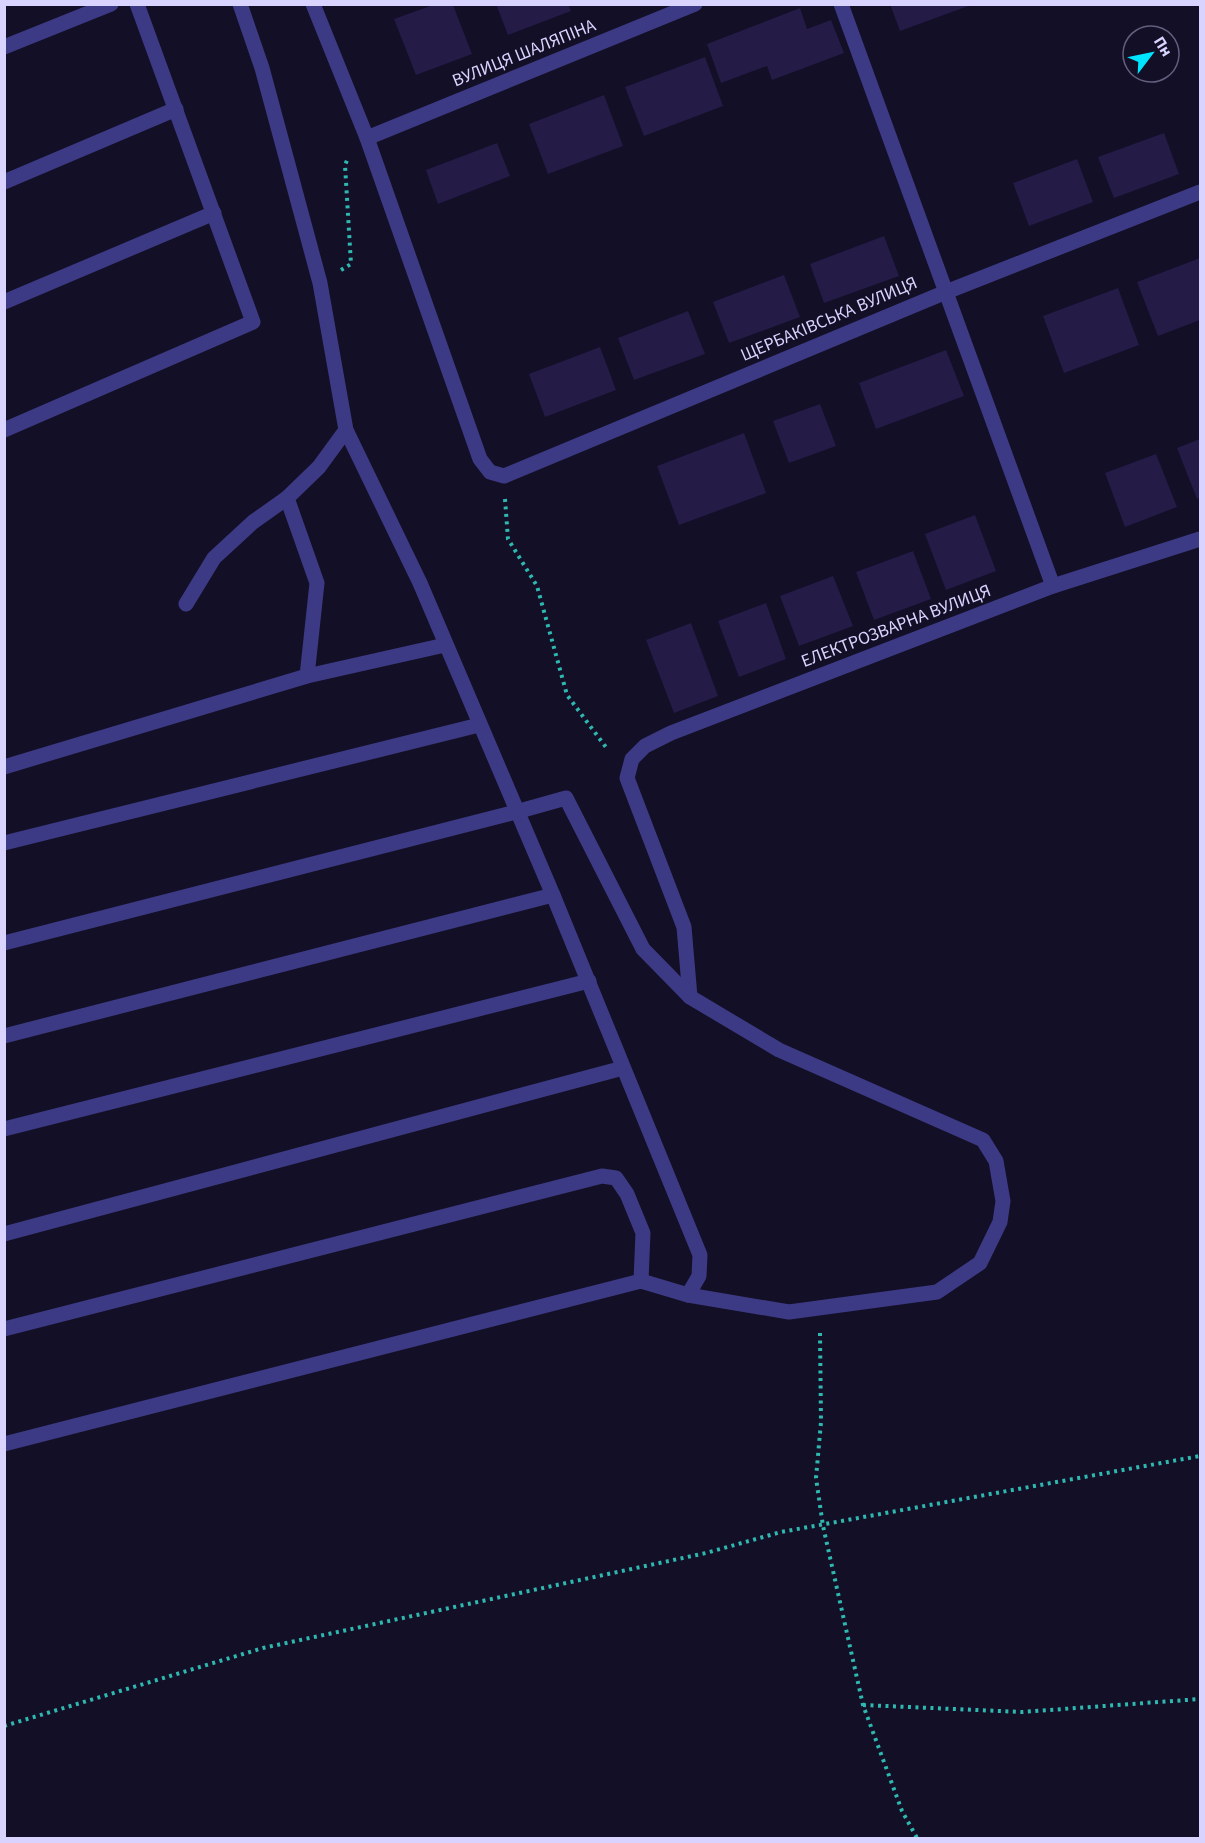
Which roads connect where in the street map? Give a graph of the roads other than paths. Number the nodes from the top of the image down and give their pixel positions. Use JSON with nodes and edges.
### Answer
{"nodes":[{"id":1,"x":111,"y":4,"type":"edge"},
{"id":2,"x":137,"y":4,"type":"edge"},
{"id":3,"x":240,"y":4,"type":"edge"},
{"id":4,"x":313,"y":4,"type":"edge"},
{"id":5,"x":695,"y":4,"type":"edge"},
{"id":6,"x":841,"y":4,"type":"edge"},
{"id":7,"x":4,"y":47,"type":"edge"},
{"id":8,"x":176,"y":108,"type":"junction"},
{"id":9,"x":367,"y":138,"type":"junction"},
{"id":10,"x":4,"y":182,"type":"edge"},
{"id":11,"x":1200,"y":192,"type":"edge"},
{"id":12,"x":213,"y":213,"type":"junction"},
{"id":13,"x":946,"y":292,"type":"junction"},
{"id":14,"x":4,"y":302,"type":"edge"},
{"id":15,"x":4,"y":430,"type":"edge"},
{"id":16,"x":346,"y":430,"type":"junction"},
{"id":17,"x":287,"y":498,"type":"junction"},
{"id":18,"x":1200,"y":538,"type":"edge"},
{"id":19,"x":1053,"y":586,"type":"junction"},
{"id":20,"x":186,"y":604,"type":"dead end"},
{"id":21,"x":445,"y":645,"type":"junction"},
{"id":22,"x":307,"y":676,"type":"junction"},
{"id":23,"x":479,"y":725,"type":"junction"},
{"id":24,"x":4,"y":767,"type":"edge"},
{"id":25,"x":516,"y":812,"type":"junction"},
{"id":26,"x":4,"y":843,"type":"edge"},
{"id":27,"x":553,"y":895,"type":"junction"},
{"id":28,"x":4,"y":942,"type":"edge"},
{"id":29,"x":589,"y":981,"type":"junction"},
{"id":30,"x":690,"y":997,"type":"junction"},
{"id":31,"x":4,"y":1036,"type":"edge"},
{"id":32,"x":623,"y":1068,"type":"junction"},
{"id":33,"x":4,"y":1129,"type":"edge"},
{"id":34,"x":4,"y":1234,"type":"edge"},
{"id":35,"x":641,"y":1281,"type":"junction"},
{"id":36,"x":688,"y":1295,"type":"junction"},
{"id":37,"x":4,"y":1329,"type":"edge"},
{"id":38,"x":4,"y":1444,"type":"edge"}],
"edges":[{"from":1,"to":7,"type":"street"},
{"from":2,"to":8,"type":"street"},
{"from":3,"to":16,"type":"street"},
{"from":4,"to":9,"type":"street"},
{"from":5,"to":9,"type":"street","name":"ВУЛИЦЯ ШАЛЯПІНА"},
{"from":6,"to":13,"type":"street"},
{"from":8,"to":10,"type":"street"},
{"from":8,"to":12,"type":"street"},
{"from":9,"to":13,"type":"street","name":"ЩЕРБАКІВСЬКА ВУЛИЦЯ"},
{"from":11,"to":13,"type":"street","name":"ЩЕРБАКІВСЬКА ВУЛИЦЯ"},
{"from":12,"to":14,"type":"street"},
{"from":12,"to":15,"type":"street"},
{"from":13,"to":19,"type":"street"},
{"from":16,"to":17,"type":"street"},
{"from":16,"to":21,"type":"street"},
{"from":17,"to":20,"type":"street"},
{"from":17,"to":22,"type":"street"},
{"from":18,"to":19,"type":"street","name":"ЕЛЕКТРОЗВАРНА ВУЛИЦЯ"},
{"from":19,"to":30,"type":"street","name":"ЕЛЕКТРОЗВАРНА ВУЛИЦЯ"},
{"from":21,"to":22,"type":"street"},
{"from":21,"to":23,"type":"street"},
{"from":22,"to":24,"type":"street"},
{"from":23,"to":25,"type":"street"},
{"from":23,"to":26,"type":"street"},
{"from":25,"to":27,"type":"street"},
{"from":25,"to":28,"type":"street"},
{"from":25,"to":30,"type":"street"},
{"from":27,"to":29,"type":"street"},
{"from":27,"to":31,"type":"street"},
{"from":29,"to":32,"type":"street"},
{"from":29,"to":33,"type":"street"},
{"from":30,"to":36,"type":"street"},
{"from":32,"to":34,"type":"street"},
{"from":32,"to":36,"type":"street"},
{"from":35,"to":36,"type":"street"},
{"from":35,"to":37,"type":"street"},
{"from":35,"to":38,"type":"street"}]}
